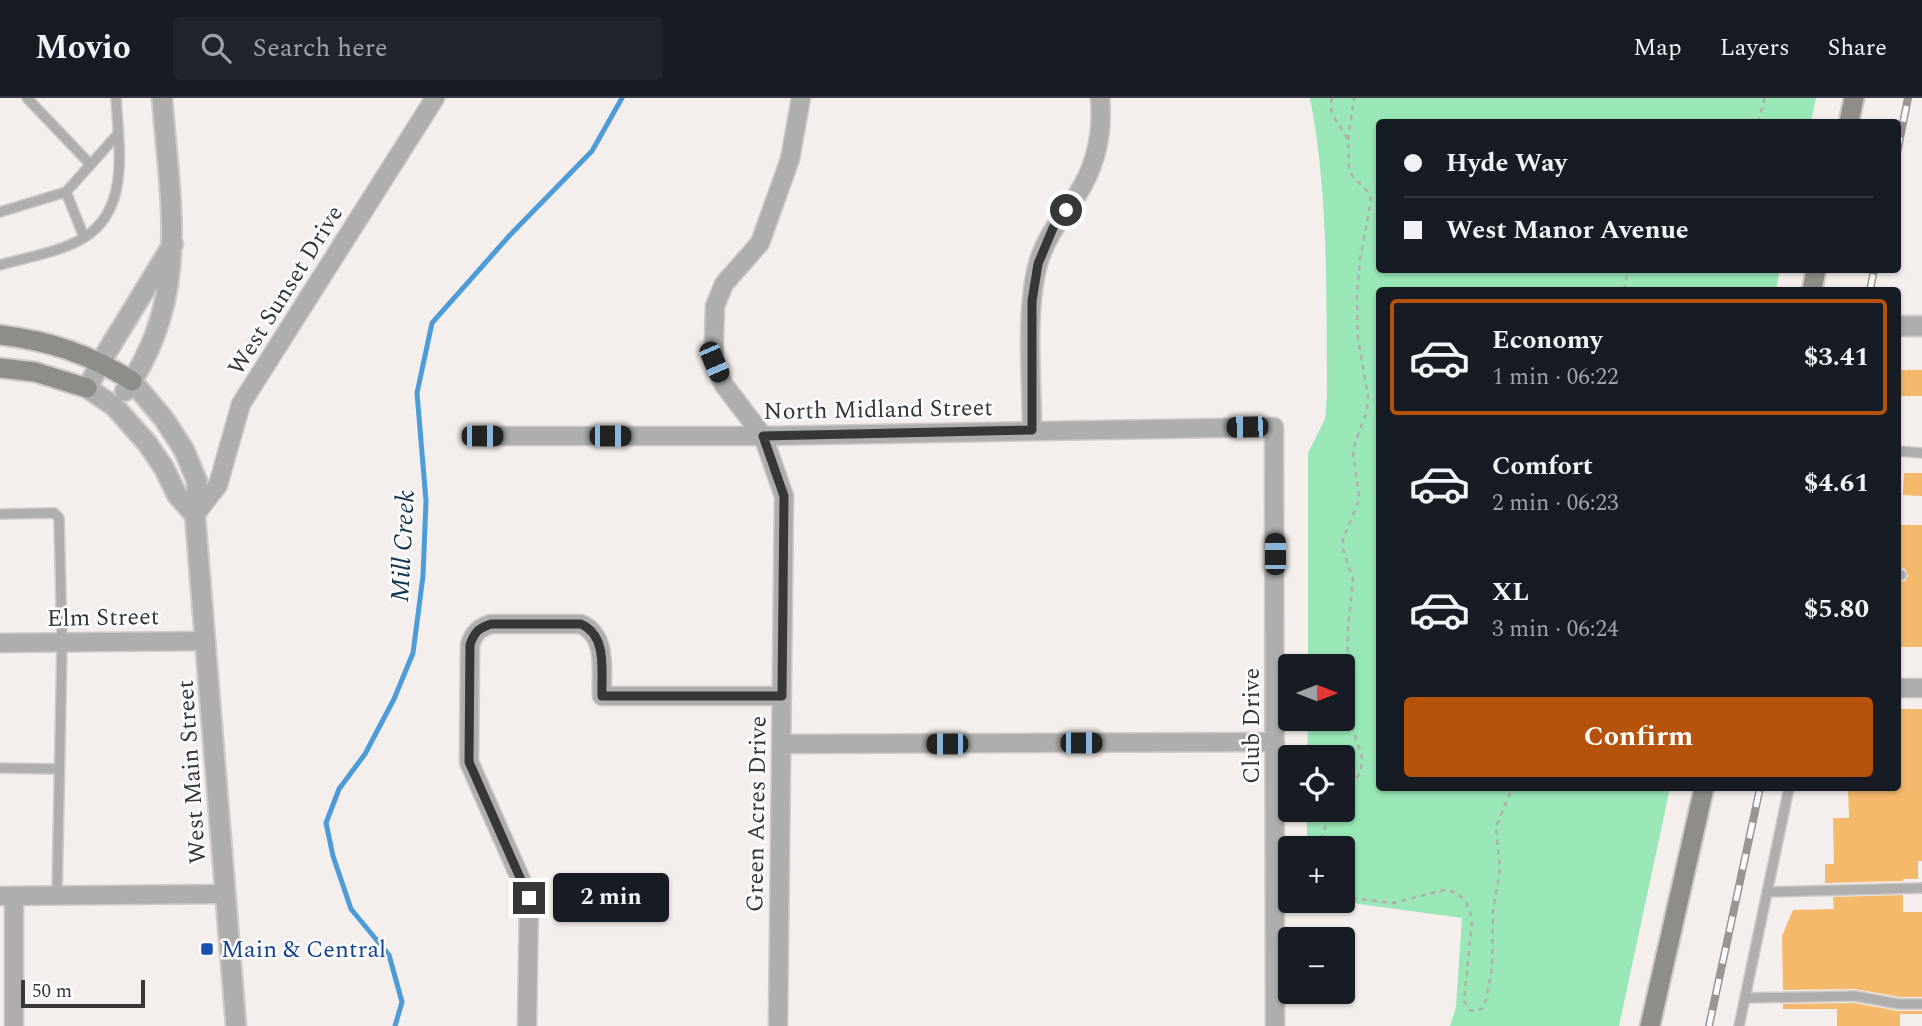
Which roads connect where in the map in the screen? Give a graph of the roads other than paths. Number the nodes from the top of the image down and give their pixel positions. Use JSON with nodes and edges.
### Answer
{"nodes":[{"id":1,"x":27,"y":98,"type":"edge"},
{"id":2,"x":116,"y":98,"type":"edge"},
{"id":3,"x":162,"y":98,"type":"edge"},
{"id":4,"x":435,"y":98,"type":"edge"},
{"id":5,"x":801,"y":98,"type":"edge"},
{"id":6,"x":1100,"y":98,"type":"edge"},
{"id":7,"x":1854,"y":98,"type":"edge"},
{"id":8,"x":1850,"y":119,"type":"edge"},
{"id":9,"x":118,"y":134,"type":"junction"},
{"id":10,"x":90,"y":164,"type":"junction"},
{"id":11,"x":66,"y":192,"type":"junction"},
{"id":12,"x":0,"y":212,"type":"edge"},
{"id":13,"x":84,"y":237,"type":"junction"},
{"id":14,"x":173,"y":244,"type":"junction"},
{"id":15,"x":0,"y":265,"type":"edge"},
{"id":16,"x":1901,"y":326,"type":"edge"},
{"id":17,"x":1922,"y":326,"type":"edge"},
{"id":18,"x":0,"y":335,"type":"edge"},
{"id":19,"x":101,"y":362,"type":"junction"},
{"id":20,"x":0,"y":368,"type":"edge"},
{"id":21,"x":132,"y":381,"type":"junction"},
{"id":22,"x":87,"y":388,"type":"junction"},
{"id":23,"x":114,"y":406,"type":"junction"},
{"id":24,"x":1274,"y":427,"type":"joint"},
{"id":25,"x":1032,"y":430,"type":"junction"},
{"id":26,"x":482,"y":436,"type":"dead end"},
{"id":27,"x":763,"y":436,"type":"junction"},
{"id":28,"x":1901,"y":451,"type":"edge"},
{"id":29,"x":1922,"y":453,"type":"edge"},
{"id":30,"x":0,"y":514,"type":"edge"},
{"id":31,"x":195,"y":515,"type":"junction"},
{"id":32,"x":206,"y":641,"type":"junction"},
{"id":33,"x":62,"y":642,"type":"junction"},
{"id":34,"x":0,"y":643,"type":"edge"},
{"id":35,"x":1901,"y":688,"type":"edge"},
{"id":36,"x":1922,"y":688,"type":"edge"},
{"id":37,"x":782,"y":696,"type":"junction"},
{"id":38,"x":1275,"y":742,"type":"junction"},
{"id":39,"x":782,"y":744,"type":"junction"},
{"id":40,"x":0,"y":768,"type":"edge"},
{"id":41,"x":59,"y":769,"type":"junction"},
{"id":42,"x":1703,"y":791,"type":"edge"},
{"id":43,"x":1788,"y":791,"type":"edge"},
{"id":44,"x":1922,"y":888,"type":"edge"},
{"id":45,"x":1767,"y":892,"type":"junction"},
{"id":46,"x":225,"y":894,"type":"junction"},
{"id":47,"x":7,"y":896,"type":"edge"},
{"id":48,"x":57,"y":896,"type":"junction"},
{"id":49,"x":1745,"y":998,"type":"junction"},
{"id":50,"x":1922,"y":1004,"type":"edge"},
{"id":51,"x":14,"y":1026,"type":"edge"},
{"id":52,"x":236,"y":1026,"type":"edge"},
{"id":53,"x":527,"y":1026,"type":"edge"},
{"id":54,"x":778,"y":1026,"type":"edge"},
{"id":55,"x":1275,"y":1026,"type":"edge"},
{"id":56,"x":1650,"y":1026,"type":"edge"},
{"id":57,"x":1739,"y":1026,"type":"edge"}],
"edges":[{"from":1,"to":10,"type":"lane"},
{"from":2,"to":9,"type":"lane"},
{"from":3,"to":14,"type":"street"},
{"from":4,"to":31,"type":"street","name":"West Sunset Drive"},
{"from":5,"to":27,"type":"street","name":"Green Acres Drive"},
{"from":6,"to":25,"type":"street"},
{"from":7,"to":8,"type":"main road"},
{"from":9,"to":10,"type":"lane"},
{"from":9,"to":13,"type":"lane"},
{"from":10,"to":11,"type":"lane"},
{"from":11,"to":12,"type":"lane"},
{"from":11,"to":13,"type":"lane"},
{"from":13,"to":15,"type":"lane"},
{"from":14,"to":19,"type":"street"},
{"from":14,"to":21,"type":"street"},
{"from":16,"to":17,"type":"street"},
{"from":18,"to":19,"type":"main road"},
{"from":19,"to":21,"type":"main road"},
{"from":19,"to":22,"type":"street"},
{"from":20,"to":22,"type":"main road"},
{"from":21,"to":23,"type":"street"},
{"from":21,"to":31,"type":"street","name":"West Main Street"},
{"from":22,"to":23,"type":"street"},
{"from":23,"to":31,"type":"street"},
{"from":24,"to":25,"type":"street","name":"North Midland Street"},
{"from":24,"to":38,"type":"street","name":"Club Drive"},
{"from":25,"to":27,"type":"street","name":"North Midland Street"},
{"from":26,"to":27,"type":"street","name":"North Midland Street"},
{"from":27,"to":37,"type":"street","name":"Green Acres Drive"},
{"from":28,"to":29,"type":"lane"},
{"from":30,"to":33,"type":"lane"},
{"from":31,"to":32,"type":"street","name":"West Main Street"},
{"from":32,"to":33,"type":"street","name":"Elm Street"},
{"from":32,"to":46,"type":"street","name":"West Main Street"},
{"from":33,"to":34,"type":"street","name":"Elm Street"},
{"from":33,"to":41,"type":"lane"},
{"from":35,"to":36,"type":"street"},
{"from":37,"to":39,"type":"street","name":"Green Acres Drive"},
{"from":37,"to":53,"type":"street"},
{"from":38,"to":39,"type":"street"},
{"from":38,"to":55,"type":"street","name":"Club Drive"},
{"from":39,"to":54,"type":"street","name":"Green Acres Drive"},
{"from":40,"to":41,"type":"lane"},
{"from":41,"to":48,"type":"lane"},
{"from":42,"to":56,"type":"main road"},
{"from":43,"to":45,"type":"lane"},
{"from":44,"to":45,"type":"lane"},
{"from":45,"to":49,"type":"lane"},
{"from":46,"to":48,"type":"street"},
{"from":46,"to":52,"type":"street","name":"West Main Street"},
{"from":47,"to":48,"type":"street"},
{"from":47,"to":51,"type":"street"},
{"from":49,"to":50,"type":"lane"},
{"from":49,"to":57,"type":"lane"}]}
